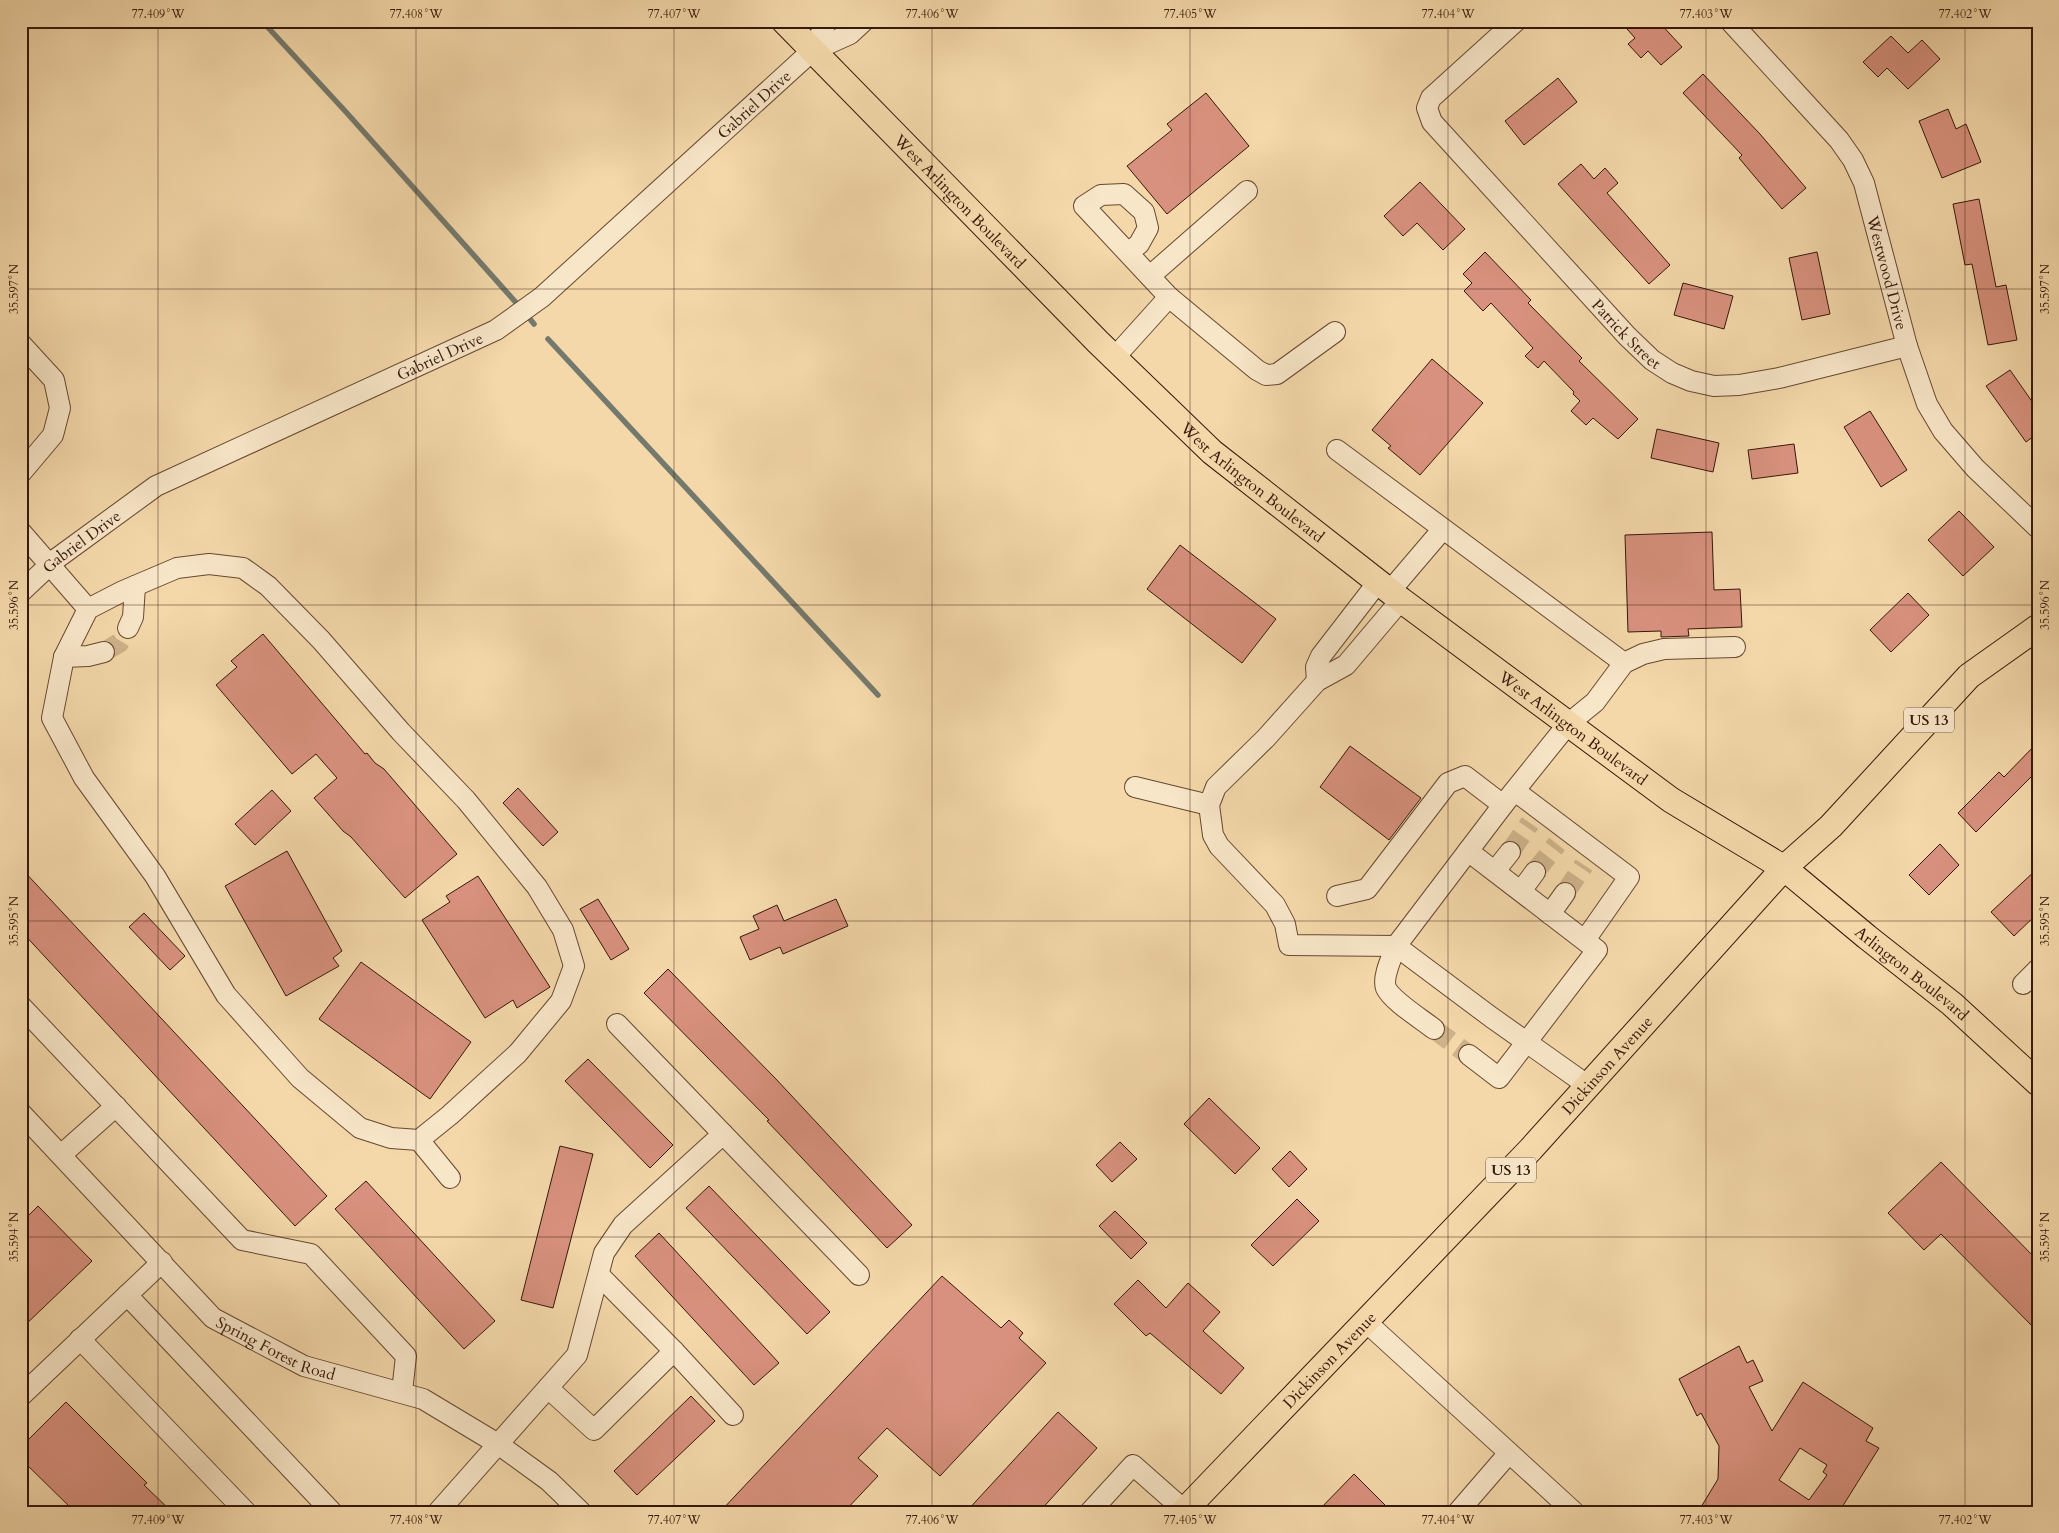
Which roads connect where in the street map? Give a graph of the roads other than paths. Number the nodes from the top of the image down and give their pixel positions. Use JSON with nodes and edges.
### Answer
{"nodes":[{"id":1,"x":784,"y":21,"type":"edge"},
{"id":2,"x":827,"y":21,"type":"edge"},
{"id":3,"x":864,"y":21,"type":"edge"},
{"id":4,"x":1516,"y":21,"type":"edge"},
{"id":5,"x":1730,"y":21,"type":"edge"},
{"id":6,"x":812,"y":51,"type":"junction"},
{"id":7,"x":1246,"y":190,"type":"dead end"},
{"id":8,"x":1128,"y":253,"type":"dead end"},
{"id":9,"x":1150,"y":276,"type":"junction"},
{"id":10,"x":1169,"y":297,"type":"junction"},
{"id":11,"x":1335,"y":332,"type":"dead end"},
{"id":12,"x":21,"y":344,"type":"edge"},
{"id":13,"x":1907,"y":346,"type":"junction"},
{"id":14,"x":1114,"y":358,"type":"junction"},
{"id":15,"x":1337,"y":450,"type":"dead end"},
{"id":16,"x":21,"y":473,"type":"edge"},
{"id":17,"x":2038,"y":528,"type":"edge"},
{"id":18,"x":1442,"y":530,"type":"junction"},
{"id":19,"x":21,"y":532,"type":"edge"},
{"id":20,"x":49,"y":565,"type":"junction"},
{"id":21,"x":136,"y":586,"type":"junction"},
{"id":22,"x":1390,"y":591,"type":"junction"},
{"id":23,"x":21,"y":592,"type":"edge"},
{"id":24,"x":88,"y":609,"type":"junction"},
{"id":25,"x":2038,"y":627,"type":"edge"},
{"id":26,"x":128,"y":628,"type":"tunnel mouth"},
{"id":27,"x":1735,"y":647,"type":"dead end"},
{"id":28,"x":104,"y":652,"type":"tunnel mouth"},
{"id":29,"x":64,"y":657,"type":"junction"},
{"id":30,"x":1624,"y":663,"type":"junction"},
{"id":31,"x":1317,"y":681,"type":"junction"},
{"id":32,"x":1568,"y":724,"type":"junction"},
{"id":33,"x":1134,"y":788,"type":"dead end"},
{"id":34,"x":1509,"y":798,"type":"junction"},
{"id":35,"x":1209,"y":805,"type":"junction"},
{"id":36,"x":1468,"y":851,"type":"junction"},
{"id":37,"x":1510,"y":852,"type":"tunnel mouth"},
{"id":38,"x":1784,"y":868,"type":"junction"},
{"id":39,"x":1495,"y":871,"type":"junction"},
{"id":40,"x":1535,"y":872,"type":"tunnel mouth"},
{"id":41,"x":1521,"y":891,"type":"junction"},
{"id":42,"x":1565,"y":893,"type":"tunnel mouth"},
{"id":43,"x":1337,"y":896,"type":"dead end"},
{"id":44,"x":1550,"y":914,"type":"junction"},
{"id":45,"x":1585,"y":940,"type":"junction"},
{"id":46,"x":1396,"y":946,"type":"junction"},
{"id":47,"x":2038,"y":969,"type":"edge"},
{"id":48,"x":2023,"y":984,"type":"dead end"},
{"id":49,"x":21,"y":1006,"type":"edge"},
{"id":50,"x":617,"y":1024,"type":"dead end"},
{"id":51,"x":1434,"y":1030,"type":"tunnel mouth"},
{"id":52,"x":1526,"y":1043,"type":"junction"},
{"id":53,"x":1469,"y":1055,"type":"tunnel mouth"},
{"id":54,"x":2038,"y":1083,"type":"edge"},
{"id":55,"x":1587,"y":1085,"type":"junction"},
{"id":56,"x":116,"y":1106,"type":"junction"},
{"id":57,"x":21,"y":1112,"type":"edge"},
{"id":58,"x":723,"y":1134,"type":"junction"},
{"id":59,"x":419,"y":1140,"type":"junction"},
{"id":60,"x":61,"y":1155,"type":"junction"},
{"id":61,"x":450,"y":1178,"type":"dead end"},
{"id":62,"x":162,"y":1262,"type":"junction"},
{"id":63,"x":599,"y":1275,"type":"junction"},
{"id":64,"x":859,"y":1275,"type":"dead end"},
{"id":65,"x":127,"y":1295,"type":"junction"},
{"id":66,"x":1365,"y":1322,"type":"junction"},
{"id":67,"x":80,"y":1340,"type":"junction"},
{"id":68,"x":674,"y":1351,"type":"junction"},
{"id":69,"x":548,"y":1388,"type":"junction"},
{"id":70,"x":402,"y":1392,"type":"junction"},
{"id":71,"x":21,"y":1396,"type":"edge"},
{"id":72,"x":733,"y":1415,"type":"dead end"},
{"id":73,"x":498,"y":1444,"type":"junction"},
{"id":74,"x":1509,"y":1453,"type":"junction"},
{"id":75,"x":1183,"y":1511,"type":"edge"},
{"id":76,"x":246,"y":1512,"type":"edge"},
{"id":77,"x":332,"y":1512,"type":"edge"},
{"id":78,"x":438,"y":1512,"type":"edge"},
{"id":79,"x":582,"y":1512,"type":"edge"},
{"id":80,"x":1090,"y":1512,"type":"edge"},
{"id":81,"x":1458,"y":1512,"type":"edge"},
{"id":82,"x":1574,"y":1512,"type":"edge"}],
"edges":[{"from":1,"to":6,"type":"main road","name":"West Arlington Boulevard"},
{"from":2,"to":6,"type":"street"},
{"from":3,"to":6,"type":"street"},
{"from":4,"to":13,"type":"street","name":"Patrick Street"},
{"from":5,"to":13,"type":"street","name":"Westwood Drive"},
{"from":6,"to":14,"type":"main road","name":"West Arlington Boulevard"},
{"from":6,"to":20,"type":"street","name":"Gabriel Drive"},
{"from":7,"to":9,"type":"street"},
{"from":8,"to":9,"type":"street"},
{"from":9,"to":10,"type":"street"},
{"from":10,"to":11,"type":"street"},
{"from":10,"to":14,"type":"street"},
{"from":12,"to":16,"type":"street"},
{"from":13,"to":17,"type":"street","name":"Westwood Drive"},
{"from":14,"to":22,"type":"main road","name":"West Arlington Boulevard"},
{"from":15,"to":18,"type":"street"},
{"from":18,"to":22,"type":"street"},
{"from":18,"to":30,"type":"street"},
{"from":19,"to":20,"type":"street"},
{"from":20,"to":23,"type":"street","name":"Gabriel Drive"},
{"from":20,"to":24,"type":"street"},
{"from":21,"to":24,"type":"street"},
{"from":21,"to":26,"type":"street"},
{"from":21,"to":59,"type":"street"},
{"from":22,"to":31,"type":"street"},
{"from":22,"to":31,"type":"street"},
{"from":22,"to":32,"type":"main road","name":"West Arlington Boulevard"},
{"from":24,"to":29,"type":"street"},
{"from":25,"to":38,"type":"main road","name":"Dickinson Avenue","number":"US 13"},
{"from":27,"to":30,"type":"street"},
{"from":28,"to":29,"type":"street"},
{"from":29,"to":59,"type":"street"},
{"from":30,"to":32,"type":"street"},
{"from":31,"to":35,"type":"street"},
{"from":32,"to":34,"type":"street"},
{"from":32,"to":38,"type":"main road","name":"West Arlington Boulevard"},
{"from":33,"to":35,"type":"street"},
{"from":34,"to":36,"type":"street"},
{"from":34,"to":43,"type":"street"},
{"from":34,"to":45,"type":"street"},
{"from":35,"to":46,"type":"street"},
{"from":36,"to":39,"type":"street"},
{"from":36,"to":46,"type":"street"},
{"from":37,"to":39,"type":"street"},
{"from":38,"to":54,"type":"main road","name":"Arlington Boulevard"},
{"from":38,"to":55,"type":"main road","name":"Dickinson Avenue","number":"US 13"},
{"from":39,"to":41,"type":"street"},
{"from":40,"to":41,"type":"street"},
{"from":41,"to":44,"type":"street"},
{"from":42,"to":44,"type":"street"},
{"from":44,"to":45,"type":"street"},
{"from":45,"to":52,"type":"street"},
{"from":46,"to":51,"type":"street"},
{"from":46,"to":52,"type":"street"},
{"from":47,"to":48,"type":"street"},
{"from":49,"to":56,"type":"street"},
{"from":50,"to":58,"type":"street"},
{"from":52,"to":53,"type":"street"},
{"from":52,"to":55,"type":"street"},
{"from":55,"to":66,"type":"main road","name":"Dickinson Avenue","number":"US 13"},
{"from":56,"to":60,"type":"street"},
{"from":56,"to":70,"type":"street"},
{"from":57,"to":60,"type":"street","name":"Spring Forest Road"},
{"from":58,"to":63,"type":"street"},
{"from":58,"to":64,"type":"street"},
{"from":59,"to":61,"type":"street"},
{"from":60,"to":62,"type":"street","name":"Spring Forest Road"},
{"from":62,"to":65,"type":"street"},
{"from":62,"to":70,"type":"street","name":"Spring Forest Road"},
{"from":63,"to":68,"type":"street"},
{"from":63,"to":69,"type":"street"},
{"from":65,"to":67,"type":"street"},
{"from":65,"to":77,"type":"street"},
{"from":66,"to":74,"type":"street"},
{"from":66,"to":75,"type":"main road","name":"Dickinson Avenue","number":"US 13"},
{"from":67,"to":71,"type":"street"},
{"from":67,"to":76,"type":"street"},
{"from":68,"to":69,"type":"street"},
{"from":68,"to":72,"type":"street"},
{"from":69,"to":73,"type":"street"},
{"from":70,"to":73,"type":"street","name":"Spring Forest Road"},
{"from":73,"to":78,"type":"street"},
{"from":73,"to":79,"type":"street","name":"Spring Forest Road"},
{"from":74,"to":81,"type":"street"},
{"from":74,"to":82,"type":"street"},
{"from":75,"to":80,"type":"street"}]}
